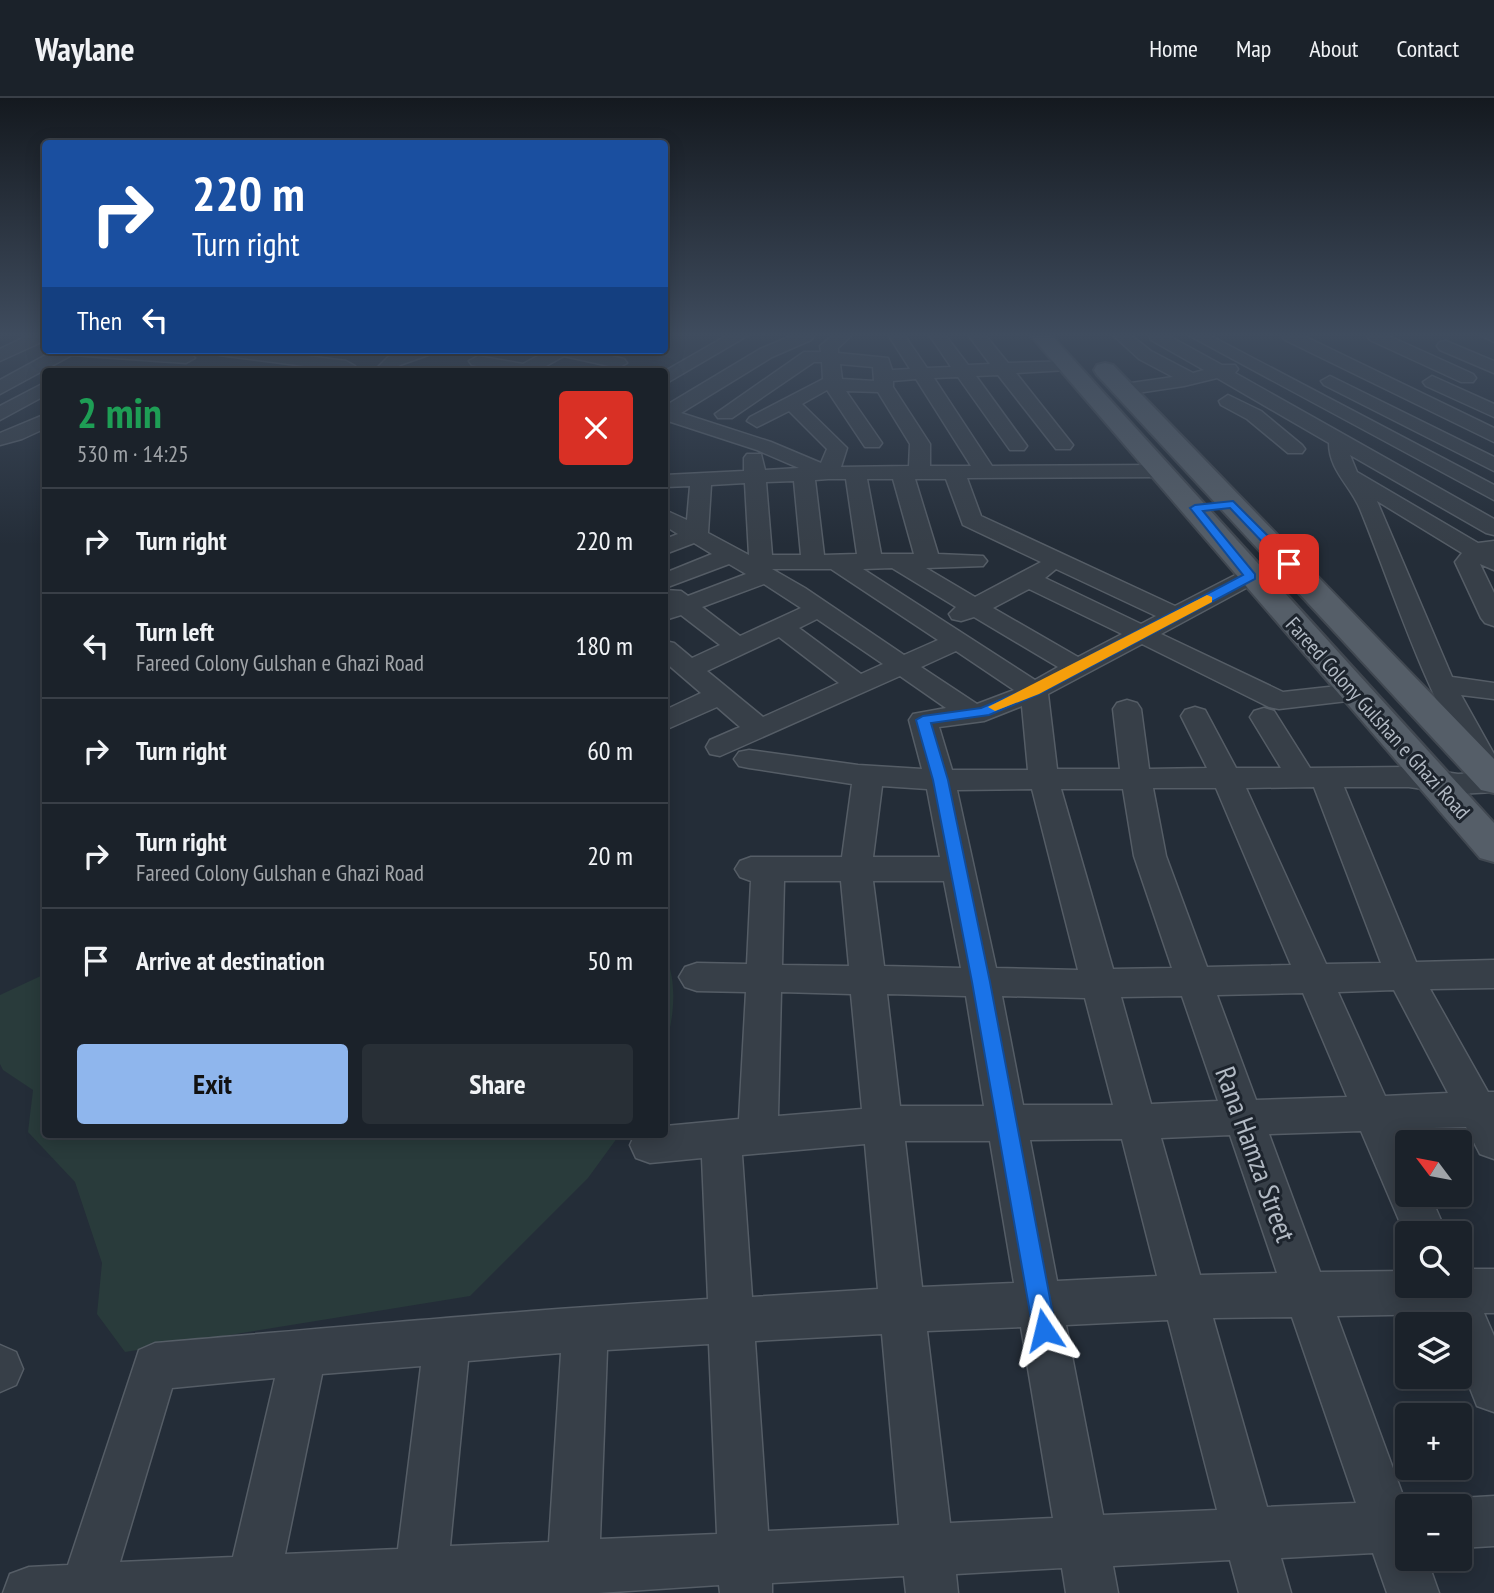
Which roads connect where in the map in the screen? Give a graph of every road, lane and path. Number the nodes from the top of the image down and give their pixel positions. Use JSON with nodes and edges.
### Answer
{"nodes":[{"id":1,"x":742,"y":406,"type":"edge"},
{"id":2,"x":786,"y":406,"type":"edge"},
{"id":3,"x":795,"y":406,"type":"edge"},
{"id":4,"x":847,"y":406,"type":"edge"},
{"id":5,"x":898,"y":406,"type":"edge"},
{"id":6,"x":943,"y":406,"type":"edge"},
{"id":7,"x":989,"y":406,"type":"edge"},
{"id":8,"x":1033,"y":406,"type":"edge"},
{"id":9,"x":1104,"y":406,"type":"edge"},
{"id":10,"x":1140,"y":406,"type":"edge"},
{"id":11,"x":1238,"y":406,"type":"edge"},
{"id":12,"x":1278,"y":406,"type":"edge"},
{"id":13,"x":1330,"y":406,"type":"edge"},
{"id":14,"x":1376,"y":406,"type":"edge"},
{"id":15,"x":1439,"y":406,"type":"edge"},
{"id":16,"x":1435,"y":407,"type":"junction"},
{"id":17,"x":668,"y":414,"type":"edge"},
{"id":18,"x":1401,"y":419,"type":"junction"},
{"id":19,"x":42,"y":422,"type":"edge"},
{"id":20,"x":722,"y":423,"type":"junction"},
{"id":21,"x":1371,"y":428,"type":"junction"},
{"id":22,"x":755,"y":432,"type":"junction"},
{"id":23,"x":1494,"y":436,"type":"edge"},
{"id":24,"x":0,"y":439,"type":"edge"},
{"id":25,"x":1339,"y":440,"type":"junction"},
{"id":26,"x":872,"y":443,"type":"dead end"},
{"id":27,"x":1063,"y":445,"type":"dead end"},
{"id":28,"x":1017,"y":446,"type":"dead end"},
{"id":29,"x":1295,"y":449,"type":"dead end"},
{"id":30,"x":1494,"y":465,"type":"edge"},
{"id":31,"x":954,"y":471,"type":"junction"},
{"id":32,"x":985,"y":471,"type":"junction"},
{"id":33,"x":1162,"y":471,"type":"junction"},
{"id":34,"x":855,"y":472,"type":"junction"},
{"id":35,"x":910,"y":472,"type":"junction"},
{"id":36,"x":828,"y":473,"type":"junction"},
{"id":37,"x":1347,"y":473,"type":"junction"},
{"id":38,"x":804,"y":475,"type":"junction"},
{"id":39,"x":755,"y":477,"type":"junction"},
{"id":40,"x":709,"y":479,"type":"junction"},
{"id":41,"x":668,"y":481,"type":"edge"},
{"id":42,"x":1494,"y":494,"type":"edge"},
{"id":43,"x":1233,"y":504,"type":"junction"},
{"id":44,"x":1195,"y":508,"type":"junction"},
{"id":45,"x":668,"y":519,"type":"edge"},
{"id":46,"x":1494,"y":528,"type":"edge"},
{"id":47,"x":697,"y":534,"type":"junction"},
{"id":48,"x":668,"y":546,"type":"edge"},
{"id":49,"x":1488,"y":553,"type":"edge"},
{"id":50,"x":1058,"y":560,"type":"junction"},
{"id":51,"x":870,"y":561,"type":"junction"},
{"id":52,"x":897,"y":561,"type":"junction"},
{"id":53,"x":928,"y":561,"type":"junction"},
{"id":54,"x":975,"y":561,"type":"dead end"},
{"id":55,"x":825,"y":562,"type":"junction"},
{"id":56,"x":751,"y":563,"type":"junction"},
{"id":57,"x":1251,"y":576,"type":"junction"},
{"id":58,"x":1028,"y":579,"type":"junction"},
{"id":59,"x":668,"y":580,"type":"edge"},
{"id":60,"x":672,"y":603,"type":"edge"},
{"id":61,"x":975,"y":607,"type":"junction"},
{"id":62,"x":818,"y":609,"type":"junction"},
{"id":63,"x":1176,"y":616,"type":"junction"},
{"id":64,"x":1494,"y":618,"type":"edge"},
{"id":65,"x":782,"y":626,"type":"junction"},
{"id":66,"x":934,"y":626,"type":"junction"},
{"id":67,"x":1140,"y":635,"type":"junction"},
{"id":68,"x":957,"y":641,"type":"junction"},
{"id":69,"x":738,"y":647,"type":"junction"},
{"id":70,"x":675,"y":663,"type":"edge"},
{"id":71,"x":903,"y":667,"type":"junction"},
{"id":72,"x":1079,"y":668,"type":"junction"},
{"id":73,"x":1441,"y":684,"type":"junction"},
{"id":74,"x":859,"y":685,"type":"junction"},
{"id":75,"x":1034,"y":691,"type":"junction"},
{"id":76,"x":1494,"y":691,"type":"edge"},
{"id":77,"x":1356,"y":692,"type":"junction"},
{"id":78,"x":720,"y":695,"type":"junction"},
{"id":79,"x":1127,"y":709,"type":"dead end"},
{"id":80,"x":971,"y":713,"type":"junction"},
{"id":81,"x":1195,"y":716,"type":"dead end"},
{"id":82,"x":1264,"y":718,"type":"dead end"},
{"id":83,"x":668,"y":719,"type":"edge"},
{"id":84,"x":760,"y":729,"type":"junction"},
{"id":85,"x":720,"y":747,"type":"dead end"},
{"id":86,"x":749,"y":759,"type":"dead end"},
{"id":87,"x":868,"y":776,"type":"junction"},
{"id":88,"x":1314,"y":778,"type":"junction"},
{"id":89,"x":1227,"y":779,"type":"junction"},
{"id":90,"x":940,"y":780,"type":"junction"},
{"id":91,"x":1044,"y":780,"type":"junction"},
{"id":92,"x":1136,"y":780,"type":"junction"},
{"id":93,"x":1435,"y":781,"type":"junction"},
{"id":94,"x":1494,"y":781,"type":"edge"},
{"id":95,"x":1494,"y":848,"type":"edge"},
{"id":96,"x":856,"y":869,"type":"junction"},
{"id":97,"x":958,"y":869,"type":"junction"},
{"id":98,"x":1494,"y":974,"type":"edge"},
{"id":99,"x":1404,"y":976,"type":"junction"},
{"id":100,"x":697,"y":977,"type":"dead end"},
{"id":101,"x":763,"y":978,"type":"junction"},
{"id":102,"x":1314,"y":978,"type":"junction"},
{"id":103,"x":867,"y":980,"type":"junction"},
{"id":104,"x":1194,"y":981,"type":"junction"},
{"id":105,"x":981,"y":982,"type":"junction"},
{"id":106,"x":1099,"y":983,"type":"junction"},
{"id":107,"x":1373,"y":1113,"type":"junction"},
{"id":108,"x":1243,"y":1118,"type":"junction"},
{"id":109,"x":1488,"y":1120,"type":"edge"},
{"id":110,"x":1137,"y":1122,"type":"junction"},
{"id":111,"x":1007,"y":1123,"type":"junction"},
{"id":112,"x":882,"y":1124,"type":"junction"},
{"id":113,"x":740,"y":1137,"type":"junction"},
{"id":114,"x":650,"y":1145,"type":"dead end"},
{"id":115,"x":1395,"y":1163,"type":"edge"},
{"id":116,"x":1395,"y":1291,"type":"edge"},
{"id":117,"x":1307,"y":1294,"type":"junction"},
{"id":118,"x":1184,"y":1297,"type":"junction"},
{"id":119,"x":1468,"y":1298,"type":"edge"},
{"id":120,"x":1040,"y":1304,"type":"junction"},
{"id":121,"x":902,"y":1310,"type":"junction"},
{"id":122,"x":731,"y":1320,"type":"junction"},
{"id":123,"x":585,"y":1329,"type":"junction"},
{"id":124,"x":447,"y":1340,"type":"junction"},
{"id":125,"x":304,"y":1352,"type":"junction"},
{"id":126,"x":1494,"y":1389,"type":"edge"},
{"id":127,"x":1395,"y":1518,"type":"edge"},
{"id":128,"x":1494,"y":1521,"type":"edge"},
{"id":129,"x":1472,"y":1522,"type":"edge"},
{"id":130,"x":1395,"y":1526,"type":"edge"},
{"id":131,"x":1249,"y":1533,"type":"junction"},
{"id":132,"x":1083,"y":1541,"type":"junction"},
{"id":133,"x":929,"y":1571,"type":"edge"},
{"id":134,"x":1408,"y":1571,"type":"edge"},
{"id":135,"x":745,"y":1576,"type":"edge"},
{"id":136,"x":573,"y":1580,"type":"edge"},
{"id":137,"x":420,"y":1584,"type":"edge"},
{"id":138,"x":253,"y":1588,"type":"edge"},
{"id":139,"x":85,"y":1592,"type":"edge"},
{"id":140,"x":29,"y":1593,"type":"edge"},
{"id":141,"x":1092,"y":1593,"type":"edge"},
{"id":142,"x":1265,"y":1593,"type":"edge"},
{"id":143,"x":1413,"y":1593,"type":"edge"}],
"edges":[{"from":1,"to":20,"type":"street"},
{"from":2,"to":22,"type":"street"},
{"from":3,"to":36,"type":"street"},
{"from":4,"to":26,"type":"street"},
{"from":5,"to":35,"type":"street"},
{"from":6,"to":32,"type":"street"},
{"from":7,"to":28,"type":"street"},
{"from":8,"to":27,"type":"street"},
{"from":9,"to":33,"type":"main road","name":"Fareed Colony Gulshan e Ghazi Road"},
{"from":10,"to":43,"type":"main road","name":"Fareed Colony Gulshan e Ghazi Road"},
{"from":11,"to":29,"type":"street"},
{"from":12,"to":25,"type":"street"},
{"from":13,"to":21,"type":"street"},
{"from":14,"to":18,"type":"street"},
{"from":15,"to":16,"type":"street"},
{"from":16,"to":18,"type":"street"},
{"from":16,"to":23,"type":"street"},
{"from":17,"to":20,"type":"street"},
{"from":18,"to":21,"type":"street"},
{"from":18,"to":30,"type":"street"},
{"from":19,"to":24,"type":"street"},
{"from":20,"to":22,"type":"street"},
{"from":20,"to":40,"type":"street"},
{"from":21,"to":25,"type":"street"},
{"from":21,"to":42,"type":"street"},
{"from":22,"to":36,"type":"street"},
{"from":22,"to":39,"type":"street"},
{"from":25,"to":37,"type":"street"},
{"from":25,"to":46,"type":"street"},
{"from":31,"to":32,"type":"street"},
{"from":31,"to":35,"type":"street"},
{"from":31,"to":50,"type":"street"},
{"from":32,"to":33,"type":"street"},
{"from":33,"to":44,"type":"main road","name":"Fareed Colony Gulshan e Ghazi Road"},
{"from":34,"to":35,"type":"street"},
{"from":34,"to":36,"type":"street"},
{"from":34,"to":51,"type":"street"},
{"from":35,"to":53,"type":"street"},
{"from":36,"to":38,"type":"street"},
{"from":37,"to":49,"type":"street"},
{"from":37,"to":73,"type":"street"},
{"from":38,"to":39,"type":"street"},
{"from":38,"to":55,"type":"street"},
{"from":39,"to":40,"type":"street"},
{"from":39,"to":56,"type":"street"},
{"from":40,"to":41,"type":"street"},
{"from":40,"to":47,"type":"street"},
{"from":43,"to":44,"type":"main road"},
{"from":43,"to":94,"type":"main road","name":"Fareed Colony Gulshan e Ghazi Road"},
{"from":44,"to":57,"type":"main road","name":"Fareed Colony Gulshan e Ghazi Road"},
{"from":45,"to":47,"type":"street"},
{"from":47,"to":48,"type":"street"},
{"from":47,"to":56,"type":"street"},
{"from":49,"to":64,"type":"street"},
{"from":50,"to":58,"type":"street"},
{"from":50,"to":63,"type":"street"},
{"from":51,"to":52,"type":"street"},
{"from":51,"to":55,"type":"street"},
{"from":52,"to":53,"type":"street"},
{"from":52,"to":61,"type":"street"},
{"from":53,"to":54,"type":"street"},
{"from":55,"to":56,"type":"street"},
{"from":55,"to":66,"type":"street"},
{"from":56,"to":59,"type":"street"},
{"from":56,"to":60,"type":"street"},
{"from":56,"to":62,"type":"street"},
{"from":57,"to":63,"type":"street"},
{"from":57,"to":77,"type":"main road","name":"Fareed Colony Gulshan e Ghazi Road"},
{"from":58,"to":61,"type":"street"},
{"from":58,"to":67,"type":"street"},
{"from":60,"to":69,"type":"street"},
{"from":61,"to":66,"type":"street"},
{"from":61,"to":72,"type":"street"},
{"from":62,"to":65,"type":"street"},
{"from":62,"to":71,"type":"street"},
{"from":63,"to":67,"type":"street"},
{"from":65,"to":69,"type":"street"},
{"from":65,"to":74,"type":"street"},
{"from":66,"to":68,"type":"street"},
{"from":67,"to":72,"type":"street"},
{"from":67,"to":77,"type":"street"},
{"from":68,"to":71,"type":"street"},
{"from":68,"to":75,"type":"street"},
{"from":69,"to":70,"type":"street"},
{"from":70,"to":78,"type":"street"},
{"from":71,"to":74,"type":"street"},
{"from":71,"to":80,"type":"street"},
{"from":72,"to":75,"type":"street"},
{"from":73,"to":76,"type":"street"},
{"from":73,"to":94,"type":"street"},
{"from":74,"to":84,"type":"street"},
{"from":75,"to":80,"type":"street"},
{"from":75,"to":91,"type":"street"},
{"from":77,"to":93,"type":"main road","name":"Fareed Colony Gulshan e Ghazi Road"},
{"from":78,"to":83,"type":"street"},
{"from":78,"to":84,"type":"street"},
{"from":79,"to":92,"type":"street","name":"Rana Hamza Street"},
{"from":80,"to":90,"type":"street"},
{"from":81,"to":89,"type":"street"},
{"from":82,"to":88,"type":"street"},
{"from":84,"to":85,"type":"street"},
{"from":86,"to":87,"type":"street"},
{"from":87,"to":90,"type":"street"},
{"from":87,"to":96,"type":"street"},
{"from":88,"to":89,"type":"street"},
{"from":88,"to":93,"type":"street"},
{"from":88,"to":99,"type":"street"},
{"from":89,"to":92,"type":"street"},
{"from":89,"to":102,"type":"street"},
{"from":90,"to":91,"type":"street"},
{"from":90,"to":97,"type":"street"},
{"from":91,"to":92,"type":"street"},
{"from":91,"to":106,"type":"street"},
{"from":92,"to":104,"type":"street","name":"Rana Hamza Street"},
{"from":93,"to":94,"type":"street"},
{"from":93,"to":95,"type":"main road","name":"Fareed Colony Gulshan e Ghazi Road"},
{"from":96,"to":97,"type":"street"},
{"from":96,"to":101,"type":"street"},
{"from":96,"to":103,"type":"street"},
{"from":97,"to":105,"type":"street"},
{"from":98,"to":99,"type":"street"},
{"from":99,"to":102,"type":"street"},
{"from":99,"to":109,"type":"street"},
{"from":100,"to":101,"type":"street"},
{"from":101,"to":103,"type":"street"},
{"from":101,"to":113,"type":"street"},
{"from":102,"to":104,"type":"street"},
{"from":102,"to":107,"type":"street"},
{"from":103,"to":105,"type":"street"},
{"from":103,"to":112,"type":"street"},
{"from":104,"to":106,"type":"street"},
{"from":104,"to":108,"type":"street","name":"Rana Hamza Street"},
{"from":105,"to":106,"type":"street"},
{"from":105,"to":111,"type":"street"},
{"from":106,"to":110,"type":"street"},
{"from":107,"to":108,"type":"street"},
{"from":107,"to":109,"type":"street"},
{"from":107,"to":115,"type":"street"},
{"from":108,"to":110,"type":"street"},
{"from":108,"to":117,"type":"street","name":"Rana Hamza Street"},
{"from":110,"to":111,"type":"street"},
{"from":110,"to":118,"type":"street"},
{"from":111,"to":112,"type":"street"},
{"from":111,"to":120,"type":"street"},
{"from":112,"to":113,"type":"street"},
{"from":112,"to":121,"type":"street"},
{"from":113,"to":114,"type":"street"},
{"from":113,"to":122,"type":"street"},
{"from":116,"to":117,"type":"street"},
{"from":117,"to":118,"type":"street"},
{"from":117,"to":127,"type":"street","name":"Rana Hamza Street"},
{"from":118,"to":120,"type":"street"},
{"from":118,"to":131,"type":"street"},
{"from":119,"to":126,"type":"street"},
{"from":120,"to":121,"type":"street"},
{"from":120,"to":132,"type":"street"},
{"from":121,"to":122,"type":"street"},
{"from":121,"to":133,"type":"street"},
{"from":122,"to":123,"type":"street"},
{"from":122,"to":135,"type":"street"},
{"from":123,"to":124,"type":"street"},
{"from":123,"to":136,"type":"street"},
{"from":124,"to":125,"type":"street"},
{"from":124,"to":137,"type":"street"},
{"from":125,"to":138,"type":"street"},
{"from":125,"to":139,"type":"street"},
{"from":128,"to":129,"type":"street"},
{"from":130,"to":131,"type":"street"},
{"from":131,"to":132,"type":"street"},
{"from":131,"to":142,"type":"street"},
{"from":132,"to":133,"type":"street"},
{"from":132,"to":141,"type":"street"},
{"from":133,"to":135,"type":"street"},
{"from":134,"to":143,"type":"street","name":"Rana Hamza Street"},
{"from":135,"to":136,"type":"street"},
{"from":136,"to":137,"type":"street"},
{"from":137,"to":138,"type":"street"},
{"from":138,"to":139,"type":"street"},
{"from":139,"to":140,"type":"street"}]}
